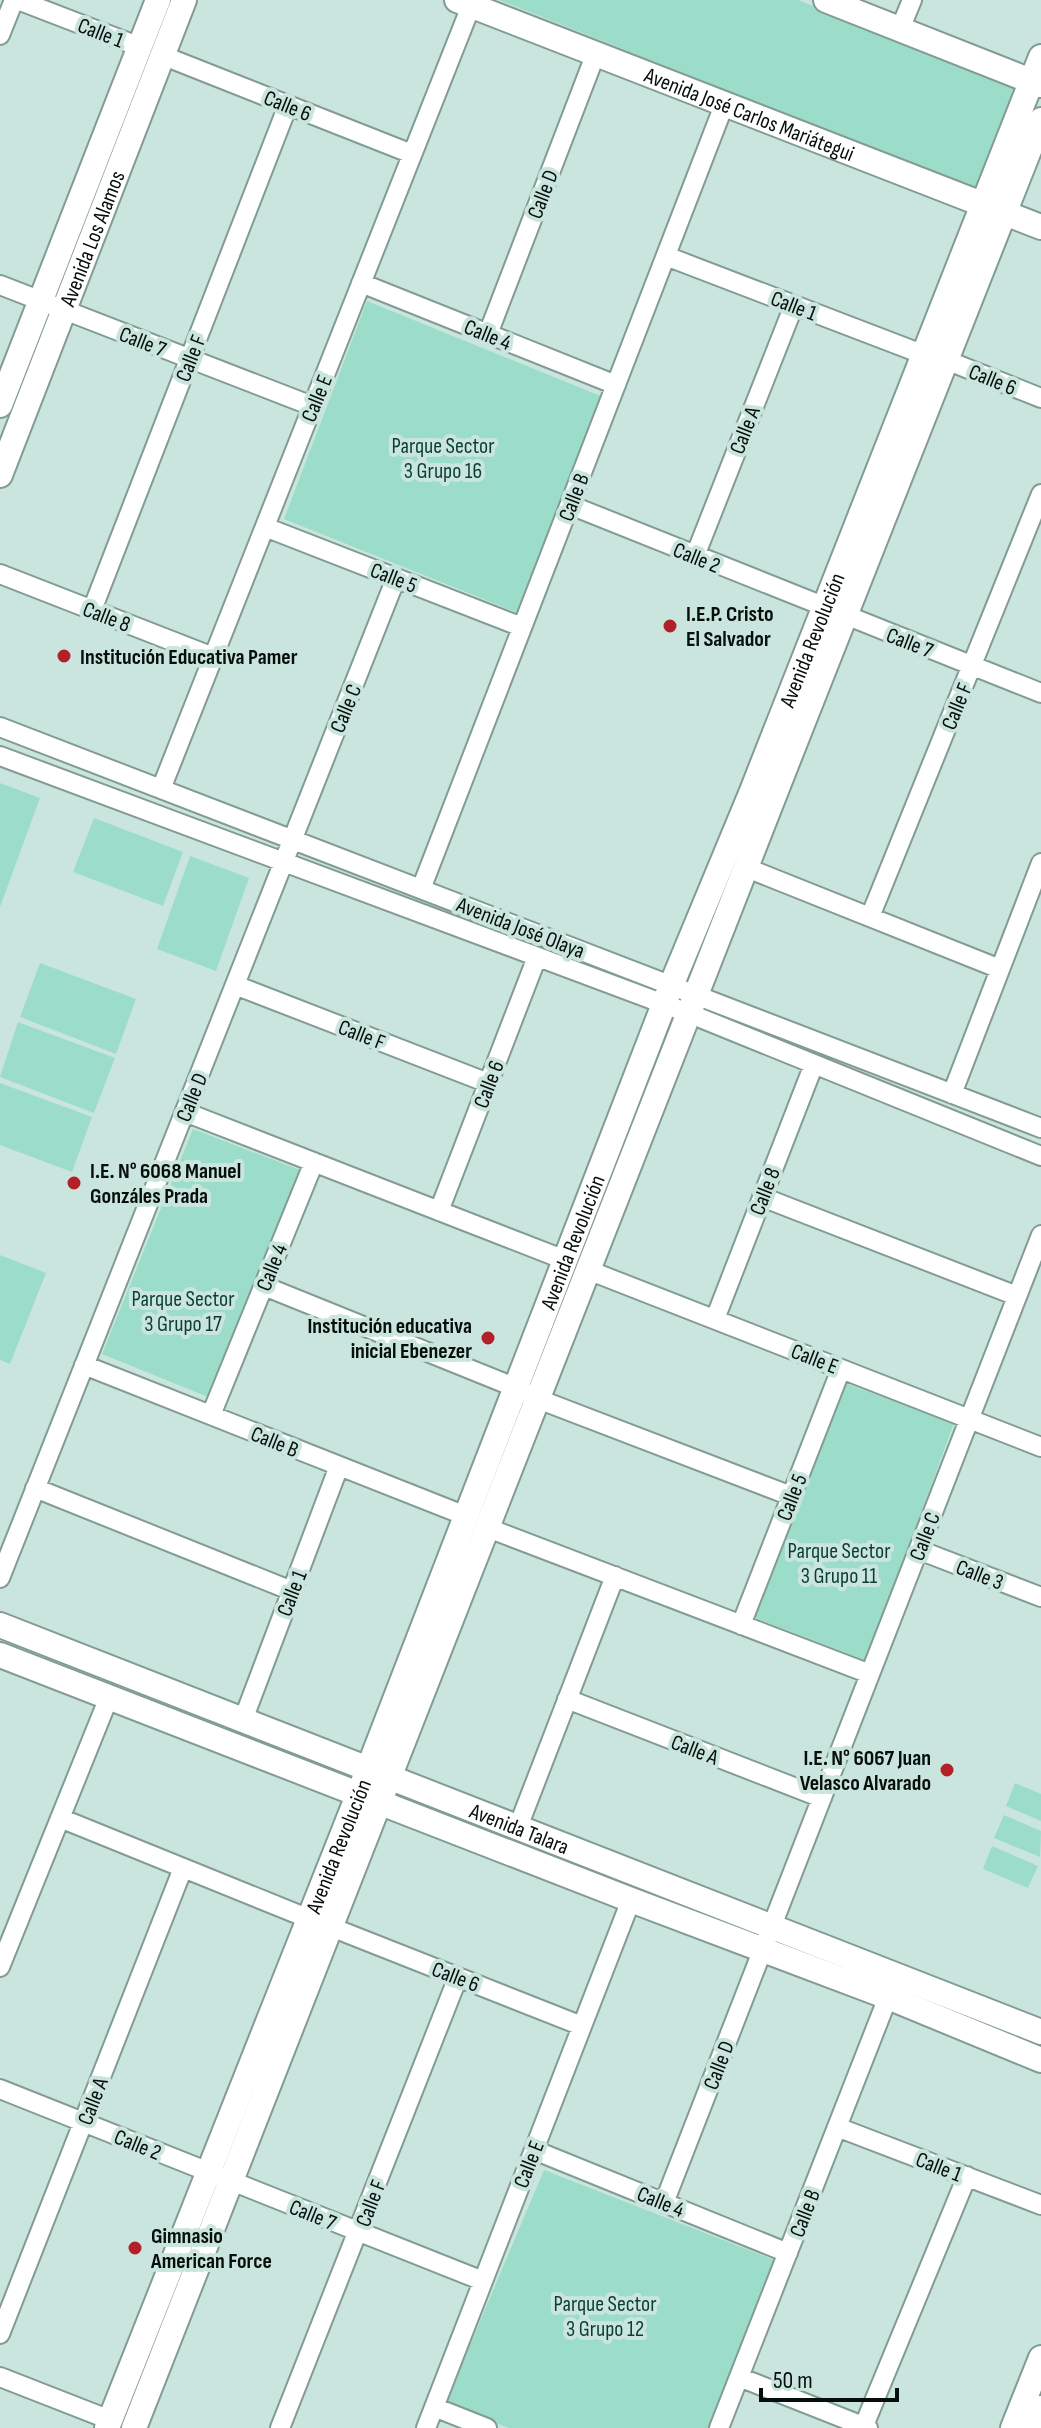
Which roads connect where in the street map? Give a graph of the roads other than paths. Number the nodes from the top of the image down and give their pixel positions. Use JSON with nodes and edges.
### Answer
{"nodes":[{"id":1,"x":16,"y":0,"type":"edge"},
{"id":2,"x":158,"y":0,"type":"edge"},
{"id":3,"x":184,"y":0,"type":"edge"},
{"id":4,"x":826,"y":0,"type":"edge"},
{"id":5,"x":912,"y":0,"type":"edge"},
{"id":6,"x":464,"y":3,"type":"edge"},
{"id":7,"x":900,"y":29,"type":"junction"},
{"id":8,"x":0,"y":35,"type":"edge"},
{"id":9,"x":140,"y":47,"type":"junction"},
{"id":10,"x":596,"y":53,"type":"junction"},
{"id":11,"x":164,"y":56,"type":"junction"},
{"id":12,"x":1041,"y":57,"type":"edge"},
{"id":13,"x":1036,"y":83,"type":"edge"},
{"id":14,"x":288,"y":105,"type":"junction"},
{"id":15,"x":724,"y":105,"type":"junction"},
{"id":16,"x":1041,"y":120,"type":"edge"},
{"id":17,"x":412,"y":154,"type":"junction"},
{"id":18,"x":994,"y":209,"type":"junction"},
{"id":19,"x":1041,"y":227,"type":"edge"},
{"id":20,"x":666,"y":256,"type":"junction"},
{"id":21,"x":361,"y":283,"type":"junction"},
{"id":22,"x":0,"y":285,"type":"edge"},
{"id":23,"x":41,"y":301,"type":"junction"},
{"id":24,"x":794,"y":305,"type":"junction"},
{"id":25,"x":64,"y":311,"type":"junction"},
{"id":26,"x":488,"y":334,"type":"junction"},
{"id":27,"x":934,"y":357,"type":"junction"},
{"id":28,"x":190,"y":359,"type":"junction"},
{"id":29,"x":616,"y":385,"type":"junction"},
{"id":30,"x":1041,"y":398,"type":"edge"},
{"id":31,"x":0,"y":405,"type":"edge"},
{"id":32,"x":312,"y":406,"type":"junction"},
{"id":33,"x":0,"y":475,"type":"edge"},
{"id":34,"x":1041,"y":494,"type":"edge"},
{"id":35,"x":570,"y":505,"type":"junction"},
{"id":36,"x":265,"y":527,"type":"junction"},
{"id":37,"x":695,"y":556,"type":"junction"},
{"id":38,"x":0,"y":574,"type":"edge"},
{"id":39,"x":396,"y":578,"type":"junction"},
{"id":40,"x":92,"y":610,"type":"junction"},
{"id":41,"x":835,"y":613,"type":"junction"},
{"id":42,"x":522,"y":627,"type":"junction"},
{"id":43,"x":213,"y":657,"type":"junction"},
{"id":44,"x":972,"y":666,"type":"junction"},
{"id":45,"x":1041,"y":693,"type":"edge"},
{"id":46,"x":0,"y":727,"type":"edge"},
{"id":47,"x":0,"y":756,"type":"edge"},
{"id":48,"x":161,"y":789,"type":"junction"},
{"id":49,"x":293,"y":839,"type":"junction"},
{"id":50,"x":284,"y":862,"type":"junction"},
{"id":51,"x":1041,"y":863,"type":"edge"},
{"id":52,"x":747,"y":868,"type":"junction"},
{"id":53,"x":421,"y":889,"type":"junction"},
{"id":54,"x":870,"y":917,"type":"junction"},
{"id":55,"x":537,"y":957,"type":"junction"},
{"id":56,"x":1000,"y":969,"type":"junction"},
{"id":57,"x":235,"y":985,"type":"junction"},
{"id":58,"x":668,"y":995,"type":"junction"},
{"id":59,"x":691,"y":1004,"type":"junction"},
{"id":60,"x":814,"y":1064,"type":"junction"},
{"id":61,"x":488,"y":1083,"type":"junction"},
{"id":62,"x":952,"y":1094,"type":"junction"},
{"id":63,"x":185,"y":1112,"type":"junction"},
{"id":64,"x":1041,"y":1128,"type":"edge"},
{"id":65,"x":1041,"y":1156,"type":"edge"},
{"id":66,"x":314,"y":1162,"type":"junction"},
{"id":67,"x":762,"y":1197,"type":"junction"},
{"id":68,"x":439,"y":1211,"type":"junction"},
{"id":69,"x":1041,"y":1235,"type":"edge"},
{"id":70,"x":565,"y":1260,"type":"junction"},
{"id":71,"x":588,"y":1270,"type":"junction"},
{"id":72,"x":264,"y":1286,"type":"junction"},
{"id":73,"x":1017,"y":1296,"type":"junction"},
{"id":74,"x":715,"y":1319,"type":"junction"},
{"id":75,"x":84,"y":1365,"type":"junction"},
{"id":76,"x":841,"y":1369,"type":"junction"},
{"id":77,"x":514,"y":1387,"type":"junction"},
{"id":78,"x":538,"y":1399,"type":"junction"},
{"id":79,"x":211,"y":1415,"type":"junction"},
{"id":80,"x":969,"y":1419,"type":"junction"},
{"id":81,"x":1041,"y":1447,"type":"edge"},
{"id":82,"x":339,"y":1466,"type":"junction"},
{"id":83,"x":35,"y":1488,"type":"junction"},
{"id":84,"x":791,"y":1496,"type":"junction"},
{"id":85,"x":466,"y":1516,"type":"junction"},
{"id":86,"x":488,"y":1528,"type":"junction"},
{"id":87,"x":919,"y":1550,"type":"junction"},
{"id":88,"x":615,"y":1576,"type":"junction"},
{"id":89,"x":0,"y":1578,"type":"edge"},
{"id":90,"x":292,"y":1591,"type":"junction"},
{"id":91,"x":1041,"y":1597,"type":"edge"},
{"id":92,"x":0,"y":1625,"type":"edge"},
{"id":93,"x":741,"y":1625,"type":"junction"},
{"id":94,"x":0,"y":1655,"type":"edge"},
{"id":95,"x":870,"y":1674,"type":"junction"},
{"id":96,"x":109,"y":1697,"type":"junction"},
{"id":97,"x":567,"y":1699,"type":"junction"},
{"id":98,"x":243,"y":1720,"type":"junction"},
{"id":99,"x":368,"y":1769,"type":"junction"},
{"id":100,"x":391,"y":1778,"type":"junction"},
{"id":101,"x":359,"y":1793,"type":"junction"},
{"id":102,"x":822,"y":1798,"type":"junction"},
{"id":103,"x":382,"y":1802,"type":"junction"},
{"id":104,"x":60,"y":1818,"type":"junction"},
{"id":105,"x":518,"y":1827,"type":"junction"},
{"id":106,"x":183,"y":1868,"type":"junction"},
{"id":107,"x":631,"y":1900,"type":"junction"},
{"id":108,"x":307,"y":1918,"type":"junction"},
{"id":109,"x":331,"y":1927,"type":"junction"},
{"id":110,"x":773,"y":1927,"type":"junction"},
{"id":111,"x":763,"y":1951,"type":"junction"},
{"id":112,"x":2,"y":1955,"type":"edge"},
{"id":113,"x":458,"y":1977,"type":"junction"},
{"id":114,"x":888,"y":1997,"type":"junction"},
{"id":115,"x":582,"y":2026,"type":"junction"},
{"id":116,"x":1041,"y":2032,"type":"edge"},
{"id":117,"x":1041,"y":2060,"type":"edge"},
{"id":118,"x":0,"y":2089,"type":"edge"},
{"id":119,"x":84,"y":2122,"type":"junction"},
{"id":120,"x":837,"y":2127,"type":"junction"},
{"id":121,"x":534,"y":2150,"type":"junction"},
{"id":122,"x":208,"y":2172,"type":"junction"},
{"id":123,"x":967,"y":2176,"type":"junction"},
{"id":124,"x":232,"y":2181,"type":"junction"},
{"id":125,"x":664,"y":2203,"type":"junction"},
{"id":126,"x":1041,"y":2205,"type":"edge"},
{"id":127,"x":358,"y":2232,"type":"junction"},
{"id":128,"x":788,"y":2253,"type":"junction"},
{"id":129,"x":483,"y":2281,"type":"junction"},
{"id":130,"x":0,"y":2334,"type":"edge"},
{"id":131,"x":1041,"y":2358,"type":"edge"},
{"id":132,"x":0,"y":2377,"type":"edge"},
{"id":133,"x":739,"y":2377,"type":"junction"},
{"id":134,"x":434,"y":2407,"type":"junction"},
{"id":135,"x":1041,"y":2408,"type":"edge"},
{"id":136,"x":108,"y":2424,"type":"edge"},
{"id":137,"x":865,"y":2427,"type":"edge"},
{"id":138,"x":134,"y":2428,"type":"edge"},
{"id":139,"x":280,"y":2428,"type":"edge"},
{"id":140,"x":426,"y":2428,"type":"edge"},
{"id":141,"x":487,"y":2428,"type":"edge"},
{"id":142,"x":719,"y":2428,"type":"edge"},
{"id":143,"x":1013,"y":2428,"type":"edge"},
{"id":144,"x":1033,"y":2428,"type":"edge"}],
"edges":[{"from":1,"to":8,"type":"street"},
{"from":1,"to":9,"type":"street","name":"Calle 1"},
{"from":2,"to":9,"type":"street","name":"Avenida Los Alamos"},
{"from":3,"to":11,"type":"street","name":"Avenida Los Alamos"},
{"from":4,"to":7,"type":"street"},
{"from":5,"to":7,"type":"street"},
{"from":6,"to":10,"type":"street","name":"Avenida José Carlos Mariátegui"},
{"from":6,"to":17,"type":"street","name":"Calle E"},
{"from":7,"to":13,"type":"street"},
{"from":9,"to":23,"type":"street","name":"Avenida Los Alamos"},
{"from":10,"to":15,"type":"street","name":"Avenida José Carlos Mariátegui"},
{"from":10,"to":26,"type":"street","name":"Calle D"},
{"from":11,"to":14,"type":"street","name":"Calle 6"},
{"from":11,"to":25,"type":"street","name":"Avenida Los Alamos"},
{"from":12,"to":13,"type":"street","name":"Avenida Revolución"},
{"from":13,"to":18,"type":"street","name":"Avenida Revolución"},
{"from":14,"to":17,"type":"street","name":"Calle 6"},
{"from":14,"to":28,"type":"street","name":"Calle F"},
{"from":15,"to":18,"type":"street","name":"Avenida José Carlos Mariátegui"},
{"from":15,"to":20,"type":"street","name":"Calle B"},
{"from":16,"to":18,"type":"street","name":"Avenida Revolución"},
{"from":17,"to":21,"type":"street","name":"Calle E"},
{"from":18,"to":19,"type":"street","name":"Avenida José Carlos Mariátegui"},
{"from":18,"to":27,"type":"street","name":"Avenida Revolución"},
{"from":20,"to":24,"type":"street","name":"Calle 1"},
{"from":20,"to":29,"type":"street","name":"Calle B"},
{"from":21,"to":26,"type":"street","name":"Calle 4"},
{"from":21,"to":32,"type":"street","name":"Calle E"},
{"from":22,"to":23,"type":"street"},
{"from":23,"to":25,"type":"street"},
{"from":23,"to":31,"type":"street","name":"Avenida Los Alamos"},
{"from":24,"to":27,"type":"street","name":"Calle 1"},
{"from":24,"to":37,"type":"street","name":"Calle A"},
{"from":25,"to":28,"type":"street","name":"Calle 7"},
{"from":25,"to":33,"type":"street","name":"Avenida Los Alamos"},
{"from":26,"to":29,"type":"street","name":"Calle 4"},
{"from":27,"to":30,"type":"street","name":"Calle 6"},
{"from":27,"to":41,"type":"street","name":"Avenida Revolución"},
{"from":28,"to":32,"type":"street","name":"Calle 7"},
{"from":28,"to":40,"type":"street","name":"Calle F"},
{"from":29,"to":35,"type":"street","name":"Calle B"},
{"from":32,"to":36,"type":"street","name":"Calle E"},
{"from":34,"to":44,"type":"street","name":"Calle F"},
{"from":35,"to":37,"type":"street","name":"Calle 2"},
{"from":35,"to":42,"type":"street","name":"Calle B"},
{"from":36,"to":39,"type":"street","name":"Calle 5"},
{"from":36,"to":43,"type":"street","name":"Calle E"},
{"from":37,"to":41,"type":"street","name":"Calle 2"},
{"from":38,"to":40,"type":"street","name":"Calle 8"},
{"from":39,"to":42,"type":"street","name":"Calle 5"},
{"from":39,"to":49,"type":"street","name":"Calle C"},
{"from":40,"to":43,"type":"street","name":"Calle 8"},
{"from":41,"to":44,"type":"street","name":"Calle 7"},
{"from":41,"to":52,"type":"street","name":"Avenida Revolución"},
{"from":41,"to":58,"type":"street","name":"Avenida Revolución"},
{"from":42,"to":53,"type":"street","name":"Calle B"},
{"from":43,"to":48,"type":"street","name":"Calle E"},
{"from":44,"to":45,"type":"street","name":"Calle 7"},
{"from":44,"to":54,"type":"street","name":"Calle F"},
{"from":46,"to":48,"type":"street","name":"Avenida José Olaya"},
{"from":47,"to":50,"type":"street","name":"Avenida José Olaya"},
{"from":48,"to":49,"type":"street","name":"Avenida José Olaya"},
{"from":49,"to":50,"type":"street","name":"Calle D"},
{"from":49,"to":53,"type":"street","name":"Avenida José Olaya"},
{"from":50,"to":55,"type":"street","name":"Avenida José Olaya"},
{"from":50,"to":57,"type":"street","name":"Calle D"},
{"from":51,"to":56,"type":"street"},
{"from":52,"to":54,"type":"street"},
{"from":52,"to":59,"type":"street","name":"Avenida Revolución"},
{"from":53,"to":58,"type":"street","name":"Avenida José Olaya"},
{"from":54,"to":56,"type":"street"},
{"from":55,"to":58,"type":"street","name":"Avenida José Olaya"},
{"from":55,"to":61,"type":"street","name":"Calle 6"},
{"from":56,"to":62,"type":"street"},
{"from":57,"to":61,"type":"street","name":"Calle F"},
{"from":57,"to":63,"type":"street","name":"Calle D"},
{"from":58,"to":59,"type":"street","name":"Avenida José Olaya"},
{"from":58,"to":70,"type":"street","name":"Avenida Revolución"},
{"from":59,"to":60,"type":"street","name":"Avenida José Olaya"},
{"from":59,"to":62,"type":"street","name":"Avenida José Olaya"},
{"from":59,"to":71,"type":"street","name":"Avenida Revolución"},
{"from":60,"to":65,"type":"street","name":"Avenida José Olaya"},
{"from":60,"to":67,"type":"street","name":"Calle 8"},
{"from":61,"to":68,"type":"street","name":"Calle 6"},
{"from":62,"to":64,"type":"street","name":"Avenida José Olaya"},
{"from":63,"to":66,"type":"street"},
{"from":63,"to":75,"type":"street","name":"Calle D"},
{"from":66,"to":68,"type":"street"},
{"from":66,"to":72,"type":"street","name":"Calle 4"},
{"from":67,"to":73,"type":"street"},
{"from":67,"to":74,"type":"street","name":"Calle 8"},
{"from":68,"to":70,"type":"street"},
{"from":69,"to":73,"type":"street","name":"Calle C"},
{"from":70,"to":77,"type":"street","name":"Avenida Revolución"},
{"from":71,"to":74,"type":"street","name":"Calle E"},
{"from":71,"to":78,"type":"street","name":"Avenida Revolución"},
{"from":72,"to":77,"type":"street"},
{"from":72,"to":79,"type":"street","name":"Calle 4"},
{"from":73,"to":80,"type":"street","name":"Calle C"},
{"from":74,"to":76,"type":"street","name":"Calle E"},
{"from":75,"to":79,"type":"street","name":"Calle B"},
{"from":75,"to":83,"type":"street","name":"Calle D"},
{"from":76,"to":80,"type":"street","name":"Calle E"},
{"from":76,"to":84,"type":"street","name":"Calle 5"},
{"from":77,"to":78,"type":"street"},
{"from":77,"to":85,"type":"street","name":"Avenida Revolución"},
{"from":78,"to":84,"type":"street"},
{"from":78,"to":86,"type":"street","name":"Avenida Revolución"},
{"from":79,"to":82,"type":"street","name":"Calle B"},
{"from":80,"to":81,"type":"street","name":"Calle E"},
{"from":80,"to":87,"type":"street","name":"Calle C"},
{"from":82,"to":85,"type":"street","name":"Calle B"},
{"from":82,"to":90,"type":"street","name":"Calle 1"},
{"from":83,"to":89,"type":"street","name":"Calle D"},
{"from":83,"to":90,"type":"street"},
{"from":84,"to":93,"type":"street","name":"Calle 5"},
{"from":85,"to":99,"type":"street","name":"Avenida Revolución"},
{"from":86,"to":88,"type":"street"},
{"from":86,"to":100,"type":"street","name":"Avenida Revolución"},
{"from":87,"to":91,"type":"street","name":"Calle 3"},
{"from":87,"to":95,"type":"street","name":"Calle C"},
{"from":88,"to":93,"type":"street"},
{"from":88,"to":97,"type":"street"},
{"from":90,"to":98,"type":"street","name":"Calle 1"},
{"from":92,"to":98,"type":"street","name":"Avenida Talara"},
{"from":93,"to":95,"type":"street"},
{"from":94,"to":96,"type":"street","name":"Avenida Talara"},
{"from":95,"to":102,"type":"street","name":"Calle C"},
{"from":96,"to":101,"type":"street","name":"Avenida Talara"},
{"from":96,"to":104,"type":"street"},
{"from":97,"to":102,"type":"street","name":"Calle A"},
{"from":97,"to":105,"type":"street"},
{"from":98,"to":99,"type":"street","name":"Avenida Talara"},
{"from":99,"to":100,"type":"street","name":"Avenida Talara"},
{"from":99,"to":101,"type":"street","name":"Avenida Revolución"},
{"from":100,"to":103,"type":"street","name":"Avenida Revolución"},
{"from":100,"to":105,"type":"street","name":"Avenida Talara"},
{"from":101,"to":103,"type":"street","name":"Avenida Talara"},
{"from":101,"to":108,"type":"street","name":"Avenida Revolución"},
{"from":102,"to":110,"type":"street","name":"Calle C"},
{"from":103,"to":107,"type":"street","name":"Avenida Talara"},
{"from":103,"to":109,"type":"street","name":"Avenida Revolución"},
{"from":104,"to":106,"type":"street"},
{"from":104,"to":112,"type":"street"},
{"from":105,"to":110,"type":"street","name":"Avenida Talara"},
{"from":106,"to":108,"type":"street"},
{"from":106,"to":119,"type":"street","name":"Calle A"},
{"from":107,"to":111,"type":"street","name":"Avenida Talara"},
{"from":107,"to":115,"type":"street","name":"Calle E"},
{"from":108,"to":122,"type":"street","name":"Avenida Revolución"},
{"from":109,"to":113,"type":"street","name":"Calle 6"},
{"from":109,"to":124,"type":"street","name":"Avenida Revolución"},
{"from":110,"to":111,"type":"street","name":"Calle D"},
{"from":110,"to":116,"type":"street","name":"Avenida Talara"},
{"from":111,"to":114,"type":"street","name":"Avenida Talara"},
{"from":111,"to":125,"type":"street","name":"Calle D"},
{"from":113,"to":115,"type":"street","name":"Calle 6"},
{"from":113,"to":127,"type":"street","name":"Calle F"},
{"from":114,"to":117,"type":"street","name":"Avenida Talara"},
{"from":114,"to":120,"type":"street","name":"Calle B"},
{"from":115,"to":121,"type":"street","name":"Calle E"},
{"from":118,"to":119,"type":"street","name":"Calle 2"},
{"from":119,"to":122,"type":"street","name":"Calle 2"},
{"from":119,"to":130,"type":"street","name":"Calle A"},
{"from":120,"to":123,"type":"street","name":"Calle 1"},
{"from":120,"to":128,"type":"street","name":"Calle B"},
{"from":121,"to":125,"type":"street","name":"Calle 4"},
{"from":121,"to":129,"type":"street","name":"Calle E"},
{"from":122,"to":124,"type":"street","name":"Calle 2"},
{"from":122,"to":136,"type":"street","name":"Avenida Revolución"},
{"from":123,"to":126,"type":"street","name":"Calle 1"},
{"from":123,"to":137,"type":"street"},
{"from":124,"to":127,"type":"street","name":"Calle 7"},
{"from":124,"to":138,"type":"street","name":"Avenida Revolución"},
{"from":125,"to":128,"type":"street","name":"Calle 4"},
{"from":127,"to":129,"type":"street","name":"Calle 7"},
{"from":127,"to":139,"type":"street","name":"Calle F"},
{"from":128,"to":133,"type":"street","name":"Calle B"},
{"from":129,"to":134,"type":"street","name":"Calle E"},
{"from":131,"to":143,"type":"street"},
{"from":132,"to":136,"type":"street"},
{"from":133,"to":137,"type":"street"},
{"from":133,"to":142,"type":"street","name":"Calle B"},
{"from":134,"to":140,"type":"street","name":"Calle E"},
{"from":134,"to":141,"type":"street"},
{"from":135,"to":144,"type":"street"}]}
